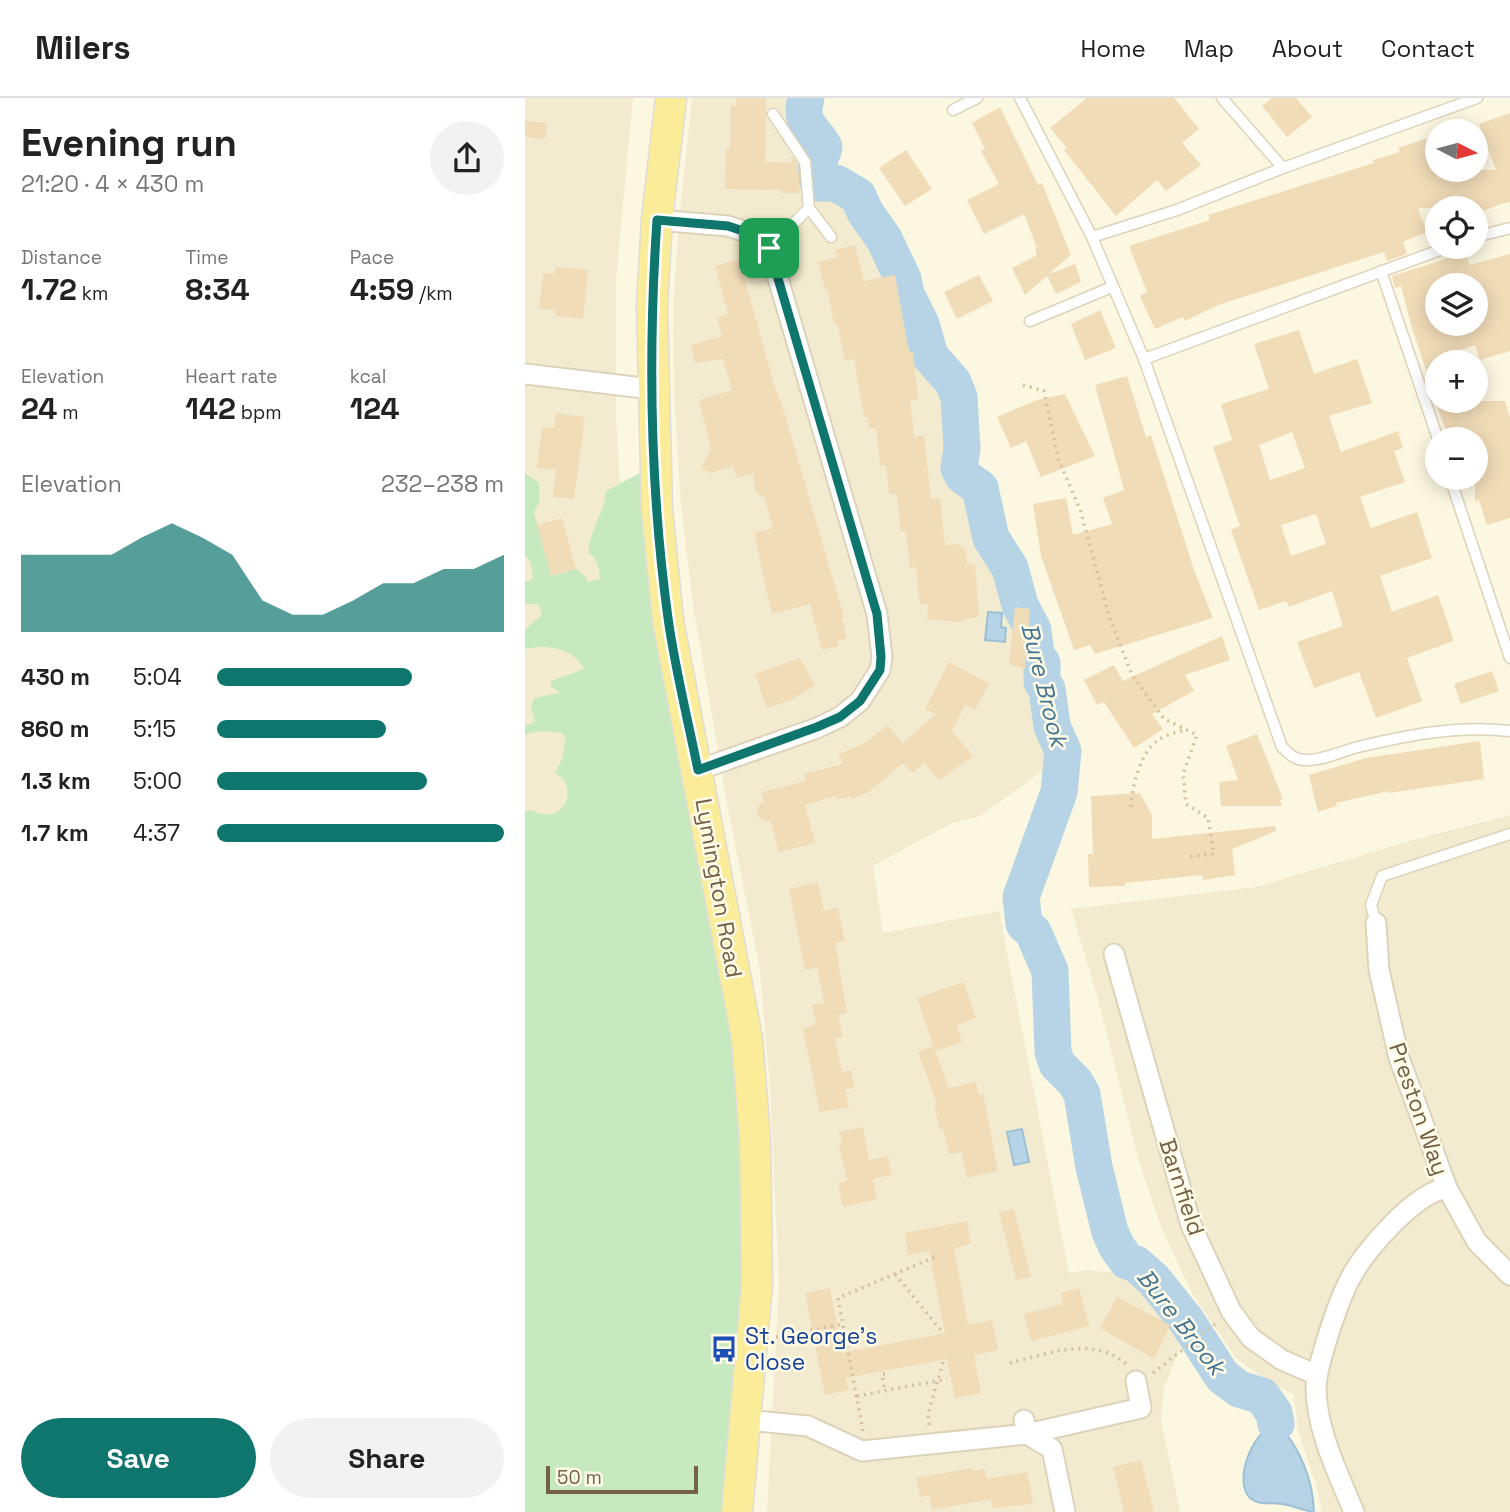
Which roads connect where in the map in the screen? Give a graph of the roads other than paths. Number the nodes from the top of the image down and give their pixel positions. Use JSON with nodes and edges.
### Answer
{"nodes":[{"id":1,"x":671,"y":98,"type":"edge"},
{"id":2,"x":977,"y":98,"type":"edge"},
{"id":3,"x":1020,"y":98,"type":"edge"},
{"id":4,"x":1222,"y":98,"type":"edge"},
{"id":5,"x":1438,"y":98,"type":"edge"},
{"id":6,"x":1477,"y":98,"type":"edge"},
{"id":7,"x":1444,"y":109,"type":"junction"},
{"id":8,"x":953,"y":110,"type":"dead end"},
{"id":9,"x":773,"y":114,"type":"dead end"},
{"id":10,"x":1283,"y":168,"type":"junction"},
{"id":11,"x":809,"y":208,"type":"junction"},
{"id":12,"x":657,"y":220,"type":"junction"},
{"id":13,"x":1510,"y":228,"type":"edge"},
{"id":14,"x":1488,"y":234,"type":"edge"},
{"id":15,"x":831,"y":237,"type":"dead end"},
{"id":16,"x":1092,"y":237,"type":"junction"},
{"id":17,"x":769,"y":248,"type":"junction"},
{"id":18,"x":1425,"y":255,"type":"edge"},
{"id":19,"x":1381,"y":271,"type":"junction"},
{"id":20,"x":1112,"y":287,"type":"junction"},
{"id":21,"x":1031,"y":321,"type":"dead end"},
{"id":22,"x":1144,"y":359,"type":"junction"},
{"id":23,"x":525,"y":374,"type":"edge"},
{"id":24,"x":652,"y":389,"type":"junction"},
{"id":25,"x":1433,"y":427,"type":"edge"},
{"id":26,"x":1454,"y":490,"type":"edge"},
{"id":27,"x":1510,"y":658,"type":"edge"},
{"id":28,"x":1510,"y":731,"type":"edge"},
{"id":29,"x":698,"y":770,"type":"junction"},
{"id":30,"x":1510,"y":834,"type":"edge"},
{"id":31,"x":1376,"y":923,"type":"joint"},
{"id":32,"x":1114,"y":954,"type":"dead end"},
{"id":33,"x":1447,"y":1188,"type":"junction"},
{"id":34,"x":1510,"y":1275,"type":"edge"},
{"id":35,"x":1137,"y":1375,"type":"road end"},
{"id":36,"x":1317,"y":1375,"type":"junction"},
{"id":37,"x":747,"y":1420,"type":"junction"},
{"id":38,"x":1025,"y":1427,"type":"junction"},
{"id":39,"x":737,"y":1512,"type":"edge"},
{"id":40,"x":1065,"y":1512,"type":"edge"},
{"id":41,"x":1354,"y":1512,"type":"edge"}],
"edges":[{"from":1,"to":12,"type":"main road","name":"Lymington Road"},
{"from":2,"to":8,"type":"lane"},
{"from":3,"to":16,"type":"lane"},
{"from":4,"to":10,"type":"lane"},
{"from":5,"to":7,"type":"lane"},
{"from":6,"to":7,"type":"lane"},
{"from":7,"to":10,"type":"lane"},
{"from":9,"to":11,"type":"lane"},
{"from":10,"to":16,"type":"lane"},
{"from":11,"to":15,"type":"lane"},
{"from":11,"to":17,"type":"lane"},
{"from":12,"to":17,"type":"street"},
{"from":12,"to":24,"type":"main road","name":"Lymington Road"},
{"from":13,"to":14,"type":"lane"},
{"from":16,"to":20,"type":"lane"},
{"from":17,"to":29,"type":"street"},
{"from":18,"to":19,"type":"lane"},
{"from":19,"to":22,"type":"lane"},
{"from":19,"to":25,"type":"lane"},
{"from":20,"to":21,"type":"lane"},
{"from":20,"to":22,"type":"lane"},
{"from":22,"to":28,"type":"lane"},
{"from":23,"to":24,"type":"street"},
{"from":24,"to":29,"type":"main road","name":"Lymington Road"},
{"from":26,"to":27,"type":"lane"},
{"from":29,"to":37,"type":"main road","name":"Lymington Road"},
{"from":30,"to":31,"type":"lane"},
{"from":31,"to":33,"type":"street","name":"Preston Way"},
{"from":32,"to":36,"type":"street","name":"Barnfield"},
{"from":33,"to":34,"type":"street","name":"Preston Way"},
{"from":33,"to":36,"type":"street"},
{"from":35,"to":38,"type":"street"},
{"from":36,"to":41,"type":"street"},
{"from":37,"to":38,"type":"street"},
{"from":37,"to":39,"type":"main road","name":"Lymington Road"},
{"from":38,"to":40,"type":"street"}]}
